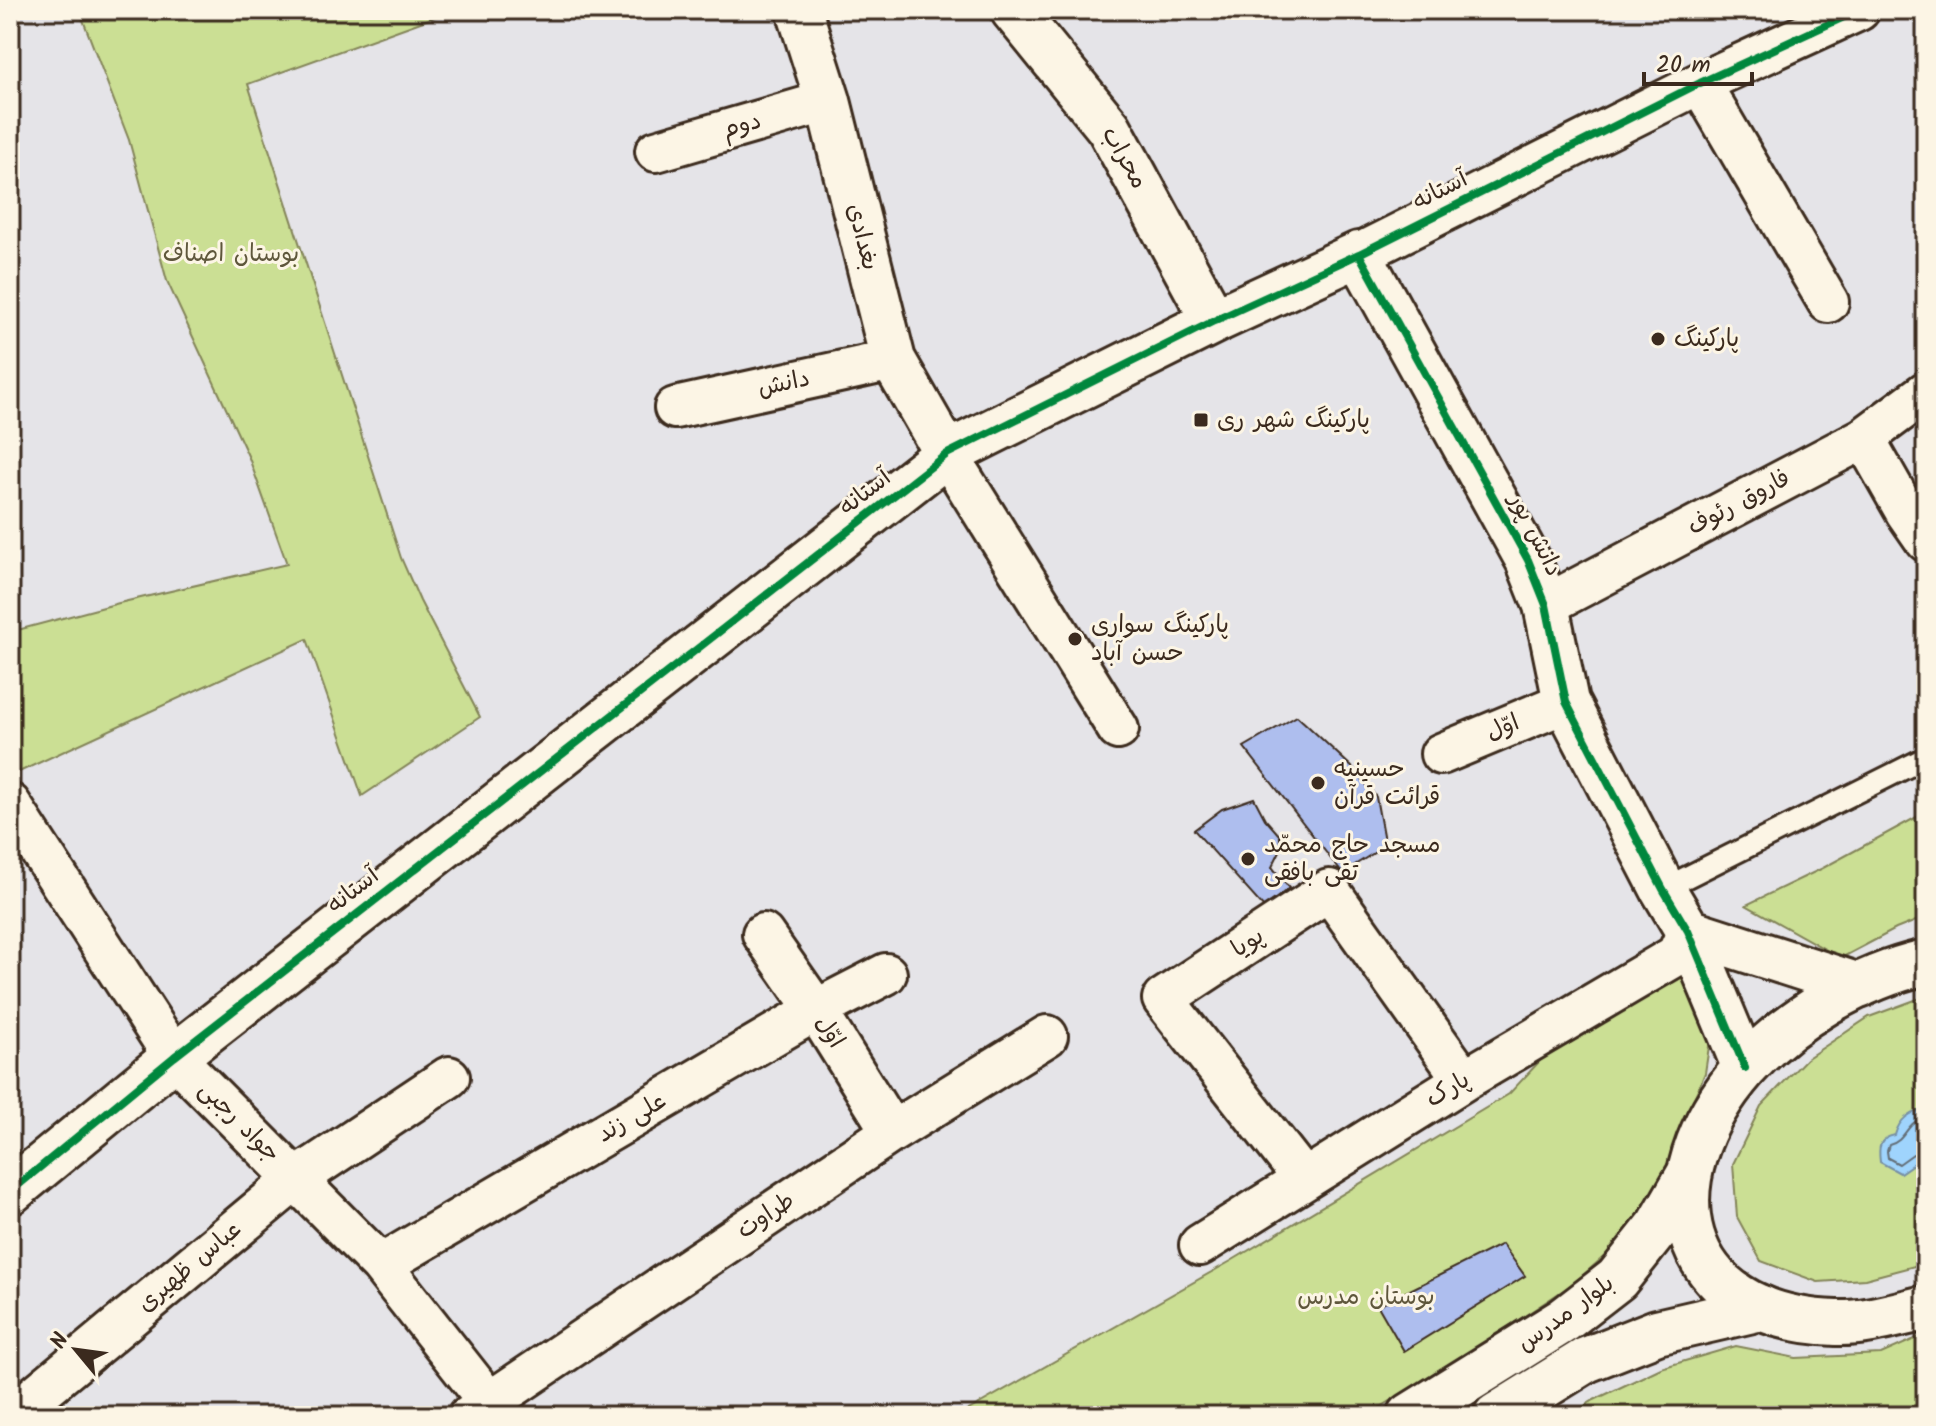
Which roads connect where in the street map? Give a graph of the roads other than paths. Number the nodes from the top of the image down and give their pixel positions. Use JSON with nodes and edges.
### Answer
{"nodes":[{"id":1,"x":799,"y":10,"type":"edge"},
{"id":2,"x":1013,"y":10,"type":"edge"},
{"id":3,"x":1859,"y":10,"type":"edge"},
{"id":4,"x":1700,"y":83,"type":"junction"},
{"id":5,"x":828,"y":101,"type":"junction"},
{"id":6,"x":656,"y":151,"type":"dead end"},
{"id":7,"x":1359,"y":254,"type":"junction"},
{"id":8,"x":1828,"y":302,"type":"dead end"},
{"id":9,"x":1214,"y":321,"type":"junction"},
{"id":10,"x":893,"y":360,"type":"junction"},
{"id":11,"x":1926,"y":392,"type":"edge"},
{"id":12,"x":675,"y":408,"type":"dead end"},
{"id":13,"x":1864,"y":438,"type":"junction"},
{"id":14,"x":947,"y":454,"type":"junction"},
{"id":15,"x":1919,"y":517,"type":"edge"},
{"id":16,"x":1546,"y":605,"type":"junction"},
{"id":17,"x":1566,"y":702,"type":"junction"},
{"id":18,"x":1118,"y":729,"type":"dead end"},
{"id":19,"x":1441,"y":754,"type":"dead end"},
{"id":20,"x":1925,"y":758,"type":"edge"},
{"id":21,"x":10,"y":804,"type":"edge"},
{"id":22,"x":1663,"y":889,"type":"junction"},
{"id":23,"x":1688,"y":931,"type":"junction"},
{"id":24,"x":763,"y":934,"type":"dead end"},
{"id":25,"x":1926,"y":962,"type":"edge"},
{"id":26,"x":886,"y":974,"type":"dead end"},
{"id":27,"x":1859,"y":986,"type":"junction"},
{"id":28,"x":816,"y":1010,"type":"junction"},
{"id":29,"x":1047,"y":1036,"type":"dead end"},
{"id":30,"x":174,"y":1057,"type":"junction"},
{"id":31,"x":1745,"y":1068,"type":"junction"},
{"id":32,"x":449,"y":1077,"type":"dead end"},
{"id":33,"x":1464,"y":1080,"type":"junction"},
{"id":34,"x":892,"y":1132,"type":"junction"},
{"id":35,"x":1688,"y":1176,"type":"junction"},
{"id":36,"x":296,"y":1179,"type":"junction"},
{"id":37,"x":1304,"y":1179,"type":"junction"},
{"id":38,"x":10,"y":1192,"type":"edge"},
{"id":39,"x":1200,"y":1245,"type":"dead end"},
{"id":40,"x":381,"y":1265,"type":"junction"},
{"id":41,"x":1761,"y":1308,"type":"junction"},
{"id":42,"x":1926,"y":1308,"type":"edge"},
{"id":43,"x":486,"y":1411,"type":"edge"},
{"id":44,"x":11,"y":1416,"type":"edge"},
{"id":45,"x":1410,"y":1416,"type":"edge"},
{"id":46,"x":1496,"y":1416,"type":"edge"}],
"edges":[{"from":1,"to":5,"type":"street","name":"بغدادی"},
{"from":2,"to":9,"type":"street","name":"محراب"},
{"from":3,"to":4,"type":"street","name":"آستانه"},
{"from":4,"to":7,"type":"street","name":"آستانه"},
{"from":4,"to":8,"type":"street"},
{"from":5,"to":6,"type":"street","name":"دوم"},
{"from":5,"to":10,"type":"street","name":"بغدادی"},
{"from":7,"to":9,"type":"street","name":"آستانه"},
{"from":7,"to":16,"type":"street","name":"دانش پور"},
{"from":9,"to":14,"type":"street","name":"آستانه"},
{"from":10,"to":12,"type":"street","name":"دانش"},
{"from":10,"to":14,"type":"street","name":"بغدادی"},
{"from":11,"to":13,"type":"street","name":"فاروق رئوف"},
{"from":13,"to":15,"type":"street"},
{"from":13,"to":16,"type":"street","name":"فاروق رئوف"},
{"from":14,"to":18,"type":"street"},
{"from":14,"to":30,"type":"street","name":"آستانه"},
{"from":16,"to":17,"type":"street","name":"دانش پور"},
{"from":17,"to":19,"type":"street","name":"اوّل"},
{"from":17,"to":22,"type":"street","name":"دانش پور"},
{"from":20,"to":22,"type":"lane"},
{"from":21,"to":30,"type":"street","name":"جواد رجبی"},
{"from":22,"to":23,"type":"street","name":"دانش پور"},
{"from":23,"to":27,"type":"street"},
{"from":23,"to":31,"type":"street","name":"دانش پور"},
{"from":23,"to":33,"type":"street","name":"پارک"},
{"from":24,"to":28,"type":"street","name":"اوّل"},
{"from":25,"to":27,"type":"street"},
{"from":26,"to":28,"type":"street","name":"علی زند"},
{"from":27,"to":31,"type":"street"},
{"from":28,"to":34,"type":"street","name":"اوّل"},
{"from":28,"to":40,"type":"street","name":"علی زند"},
{"from":29,"to":34,"type":"street","name":"طراوت"},
{"from":30,"to":36,"type":"street","name":"جواد رجبی"},
{"from":30,"to":38,"type":"street","name":"آستانه"},
{"from":31,"to":35,"type":"street"},
{"from":32,"to":36,"type":"street","name":"عباس ظهیری"},
{"from":33,"to":37,"type":"street","name":"پارک"},
{"from":33,"to":37,"type":"street","name":"پویا"},
{"from":34,"to":43,"type":"street","name":"طراوت"},
{"from":35,"to":41,"type":"street"},
{"from":35,"to":45,"type":"street","name":"بلوار مدرس"},
{"from":36,"to":40,"type":"street","name":"جواد رجبی"},
{"from":36,"to":44,"type":"street","name":"عباس ظهیری"},
{"from":37,"to":39,"type":"street","name":"پارک"},
{"from":40,"to":43,"type":"street","name":"جواد رجبی"},
{"from":41,"to":42,"type":"street"},
{"from":41,"to":46,"type":"street","name":"بلوار مدرس"}]}
